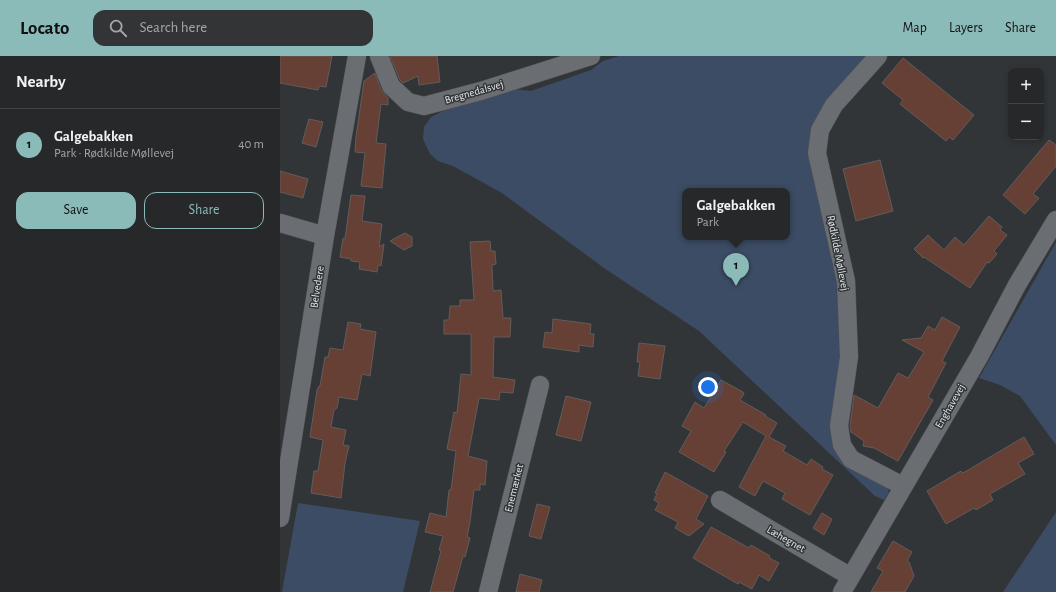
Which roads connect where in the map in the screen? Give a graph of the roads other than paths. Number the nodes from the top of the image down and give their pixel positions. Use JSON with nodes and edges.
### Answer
{"nodes":[{"id":1,"x":357,"y":56,"type":"edge"},
{"id":2,"x":380,"y":56,"type":"edge"},
{"id":3,"x":591,"y":56,"type":"edge"},
{"id":4,"x":878,"y":56,"type":"edge"},
{"id":5,"x":1056,"y":220,"type":"edge"},
{"id":6,"x":280,"y":223,"type":"edge"},
{"id":7,"x":325,"y":236,"type":"junction"},
{"id":8,"x":540,"y":385,"type":"dead end"},
{"id":9,"x":287,"y":433,"type":"edge"},
{"id":10,"x":903,"y":486,"type":"junction"},
{"id":11,"x":720,"y":500,"type":"dead end"},
{"id":12,"x":280,"y":518,"type":"edge"},
{"id":13,"x":847,"y":585,"type":"edge"},
{"id":14,"x":488,"y":592,"type":"edge"}],
"edges":[{"from":1,"to":7,"type":"street","name":"Belvedere"},
{"from":2,"to":3,"type":"street","name":"Bregnedalsvej"},
{"from":4,"to":10,"type":"street","name":"Rødkilde Møllevej"},
{"from":5,"to":10,"type":"street","name":"Enghavevej"},
{"from":6,"to":7,"type":"street"},
{"from":7,"to":9,"type":"street","name":"Belvedere"},
{"from":8,"to":14,"type":"street","name":"Enemærket"},
{"from":9,"to":12,"type":"street","name":"Belvedere"},
{"from":10,"to":13,"type":"street","name":"Enghavevej"},
{"from":11,"to":13,"type":"street","name":"Læhegnet"}]}
